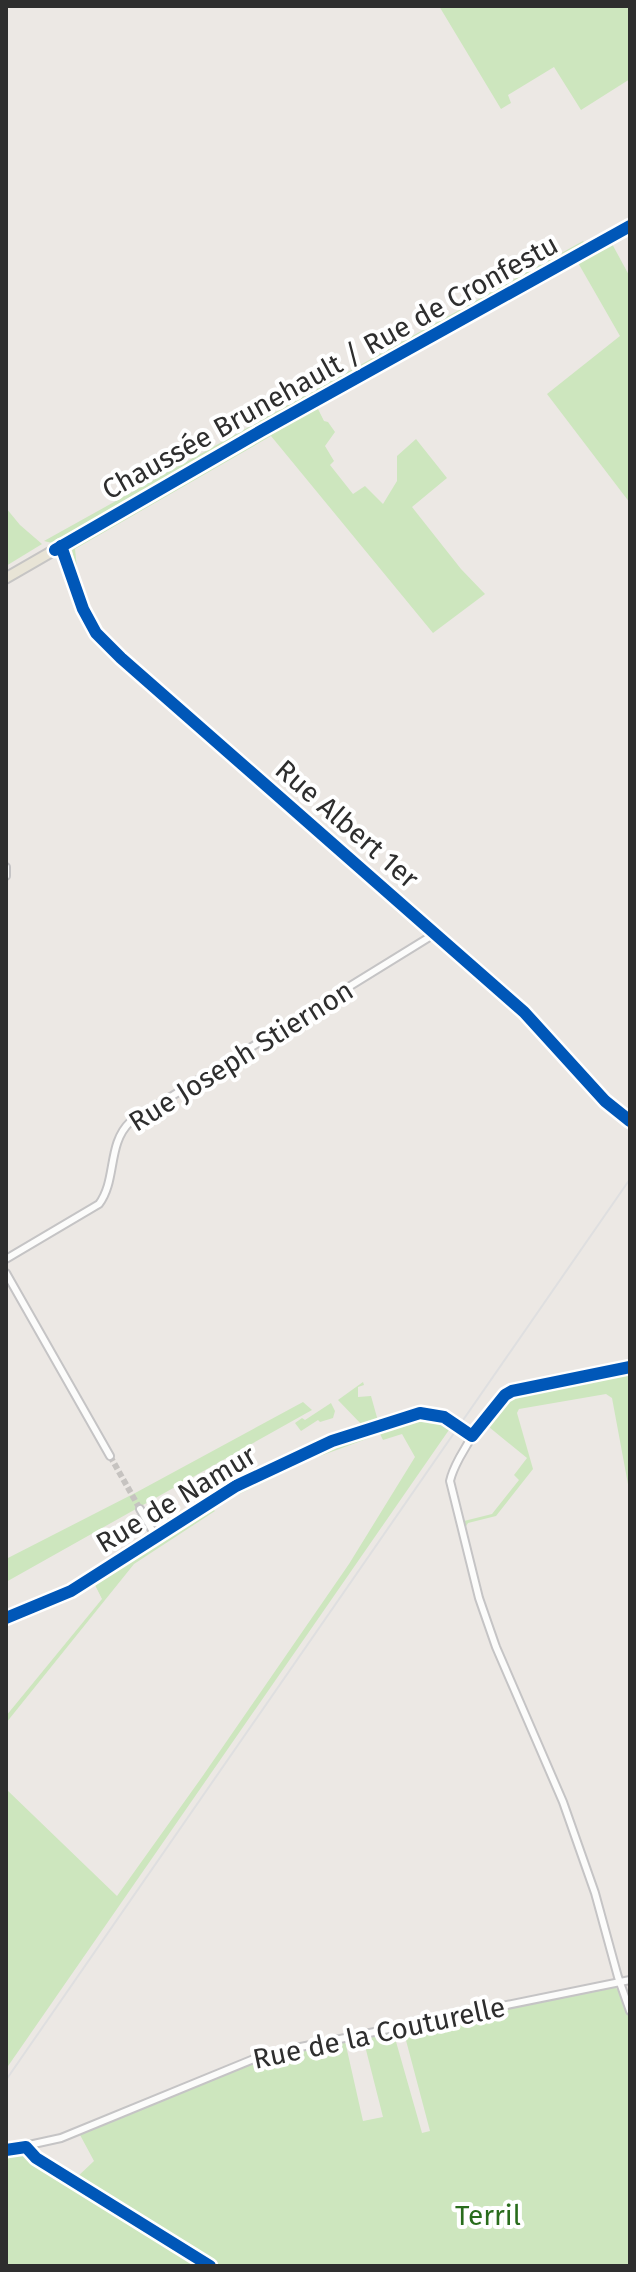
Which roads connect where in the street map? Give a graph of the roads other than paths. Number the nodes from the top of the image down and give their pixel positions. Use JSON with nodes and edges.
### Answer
{"nodes":[{"id":1,"x":630,"y":226,"type":"edge"},
{"id":2,"x":58,"y":548,"type":"junction"},
{"id":3,"x":6,"y":578,"type":"edge"},
{"id":4,"x":6,"y":867,"type":"edge"},
{"id":5,"x":6,"y":876,"type":"edge"},
{"id":6,"x":436,"y":933,"type":"junction"},
{"id":7,"x":630,"y":1121,"type":"edge"},
{"id":8,"x":6,"y":1259,"type":"edge"},
{"id":9,"x":6,"y":1273,"type":"edge"},
{"id":10,"x":630,"y":1367,"type":"edge"},
{"id":11,"x":472,"y":1436,"type":"junction"},
{"id":12,"x":110,"y":1456,"type":"tunnel mouth"},
{"id":13,"x":140,"y":1509,"type":"tunnel mouth"},
{"id":14,"x":156,"y":1537,"type":"junction"},
{"id":15,"x":6,"y":1618,"type":"edge"},
{"id":16,"x":630,"y":1980,"type":"edge"},
{"id":17,"x":622,"y":1983,"type":"junction"},
{"id":18,"x":630,"y":2011,"type":"edge"},
{"id":19,"x":26,"y":2147,"type":"junction"},
{"id":20,"x":6,"y":2150,"type":"edge"},
{"id":21,"x":210,"y":2266,"type":"edge"}],
"edges":[{"from":1,"to":2,"type":"main road","name":"Chaussée Brunehault / Rue de Cronfestu"},
{"from":2,"to":3,"type":"main road","name":"Chaussée Brunehault / Rue de Cronfestu"},
{"from":2,"to":6,"type":"street","name":"Rue Albert 1er"},
{"from":4,"to":5,"type":"street"},
{"from":6,"to":7,"type":"street","name":"Rue Albert 1er"},
{"from":6,"to":8,"type":"street","name":"Rue Joseph Stiernon"},
{"from":9,"to":12,"type":"street"},
{"from":10,"to":11,"type":"street"},
{"from":11,"to":14,"type":"street","name":"Rue de Namur"},
{"from":11,"to":17,"type":"street"},
{"from":13,"to":14,"type":"street"},
{"from":14,"to":15,"type":"street","name":"Rue de Namur"},
{"from":16,"to":17,"type":"street","name":"Rue de la Couturelle"},
{"from":17,"to":18,"type":"street"},
{"from":17,"to":19,"type":"street","name":"Rue de la Couturelle"},
{"from":19,"to":20,"type":"street","name":"Rue de la Couturelle"},
{"from":19,"to":21,"type":"street"}]}
